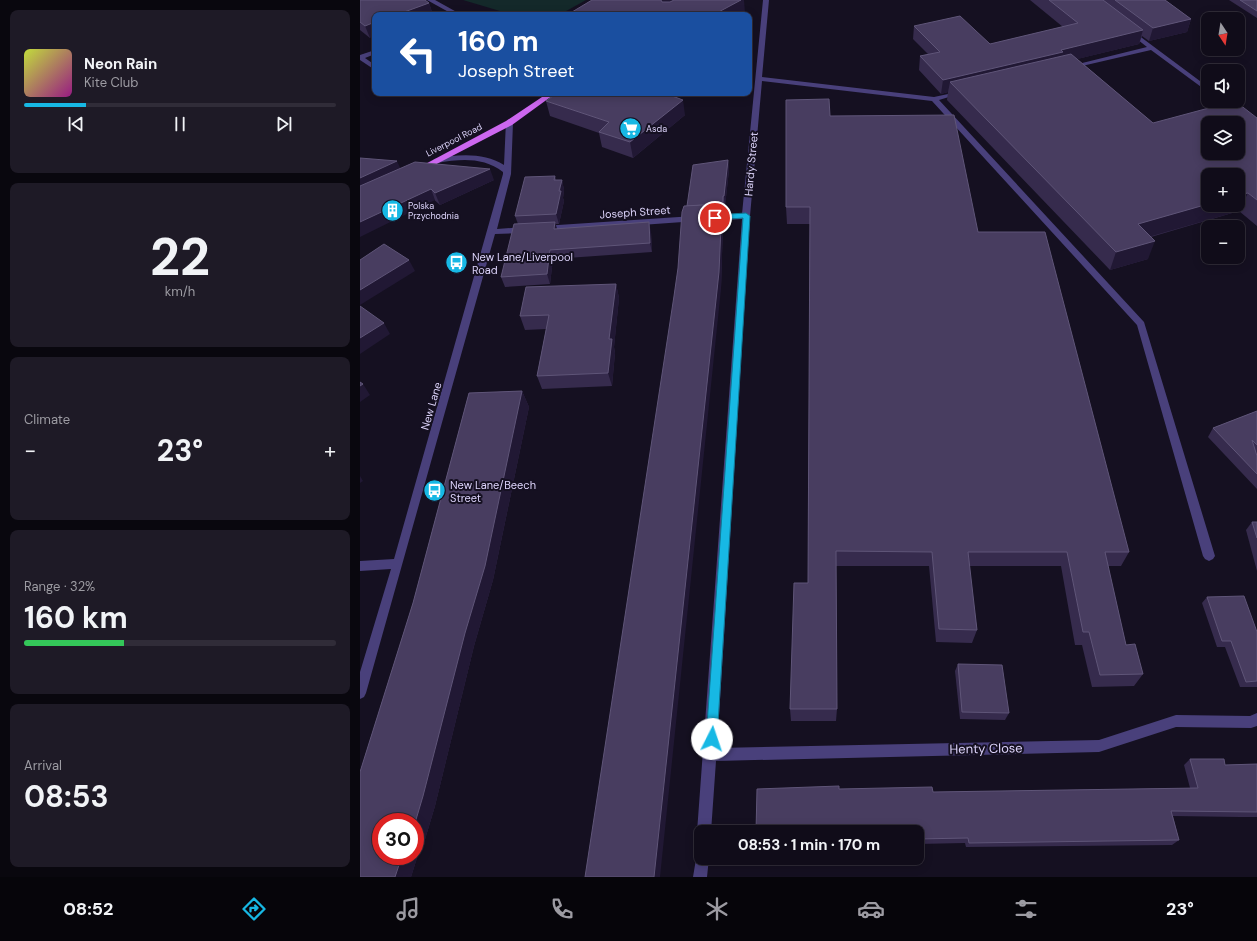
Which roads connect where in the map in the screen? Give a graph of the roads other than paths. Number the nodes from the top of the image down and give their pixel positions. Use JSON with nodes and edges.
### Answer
{"nodes":[{"id":1,"x":430,"y":0,"type":"edge"},
{"id":2,"x":766,"y":0,"type":"edge"},
{"id":3,"x":453,"y":12,"type":"edge"},
{"id":4,"x":1126,"y":29,"type":"edge"},
{"id":5,"x":1151,"y":48,"type":"junction"},
{"id":6,"x":372,"y":53,"type":"edge"},
{"id":7,"x":360,"y":57,"type":"edge"},
{"id":8,"x":372,"y":66,"type":"edge"},
{"id":9,"x":1063,"y":68,"type":"edge"},
{"id":10,"x":758,"y":79,"type":"junction"},
{"id":11,"x":1201,"y":85,"type":"edge"},
{"id":12,"x":964,"y":92,"type":"edge"},
{"id":13,"x":549,"y":96,"type":"edge"},
{"id":14,"x":934,"y":99,"type":"junction"},
{"id":15,"x":1233,"y":108,"type":"edge"},
{"id":16,"x":509,"y":123,"type":"junction"},
{"id":17,"x":1255,"y":124,"type":"edge"},
{"id":18,"x":437,"y":161,"type":"junction"},
{"id":19,"x":416,"y":171,"type":"edge"},
{"id":20,"x":507,"y":171,"type":"junction"},
{"id":21,"x":746,"y":216,"type":"junction"},
{"id":22,"x":492,"y":232,"type":"junction"},
{"id":23,"x":1208,"y":556,"type":"dead end"},
{"id":24,"x":398,"y":564,"type":"junction"},
{"id":25,"x":360,"y":566,"type":"edge"},
{"id":26,"x":360,"y":693,"type":"edge"},
{"id":27,"x":1257,"y":719,"type":"edge"},
{"id":28,"x":710,"y":755,"type":"junction"},
{"id":29,"x":705,"y":825,"type":"edge"},
{"id":30,"x":701,"y":865,"type":"edge"},
{"id":31,"x":700,"y":875,"type":"edge"}],
"edges":[{"from":1,"to":3,"type":"street"},
{"from":2,"to":10,"type":"street","name":"Hardy Street"},
{"from":4,"to":5,"type":"street"},
{"from":5,"to":9,"type":"street"},
{"from":5,"to":11,"type":"street"},
{"from":6,"to":7,"type":"street"},
{"from":7,"to":8,"type":"street"},
{"from":10,"to":14,"type":"street"},
{"from":10,"to":21,"type":"street","name":"Hardy Street"},
{"from":12,"to":14,"type":"street"},
{"from":13,"to":16,"type":"main road","name":"Liverpool Road"},
{"from":14,"to":23,"type":"street"},
{"from":15,"to":17,"type":"street"},
{"from":16,"to":18,"type":"main road","name":"Liverpool Road"},
{"from":16,"to":20,"type":"street","name":"New Lane"},
{"from":18,"to":19,"type":"main road","name":"Liverpool Road"},
{"from":18,"to":20,"type":"street"},
{"from":20,"to":22,"type":"street","name":"New Lane"},
{"from":21,"to":22,"type":"street","name":"Joseph Street"},
{"from":21,"to":28,"type":"street","name":"Hardy Street"},
{"from":22,"to":24,"type":"street","name":"New Lane"},
{"from":24,"to":25,"type":"street"},
{"from":24,"to":26,"type":"street","name":"New Lane"},
{"from":27,"to":28,"type":"street","name":"Henty Close"},
{"from":28,"to":29,"type":"street","name":"Hardy Street"},
{"from":30,"to":31,"type":"street"}]}
